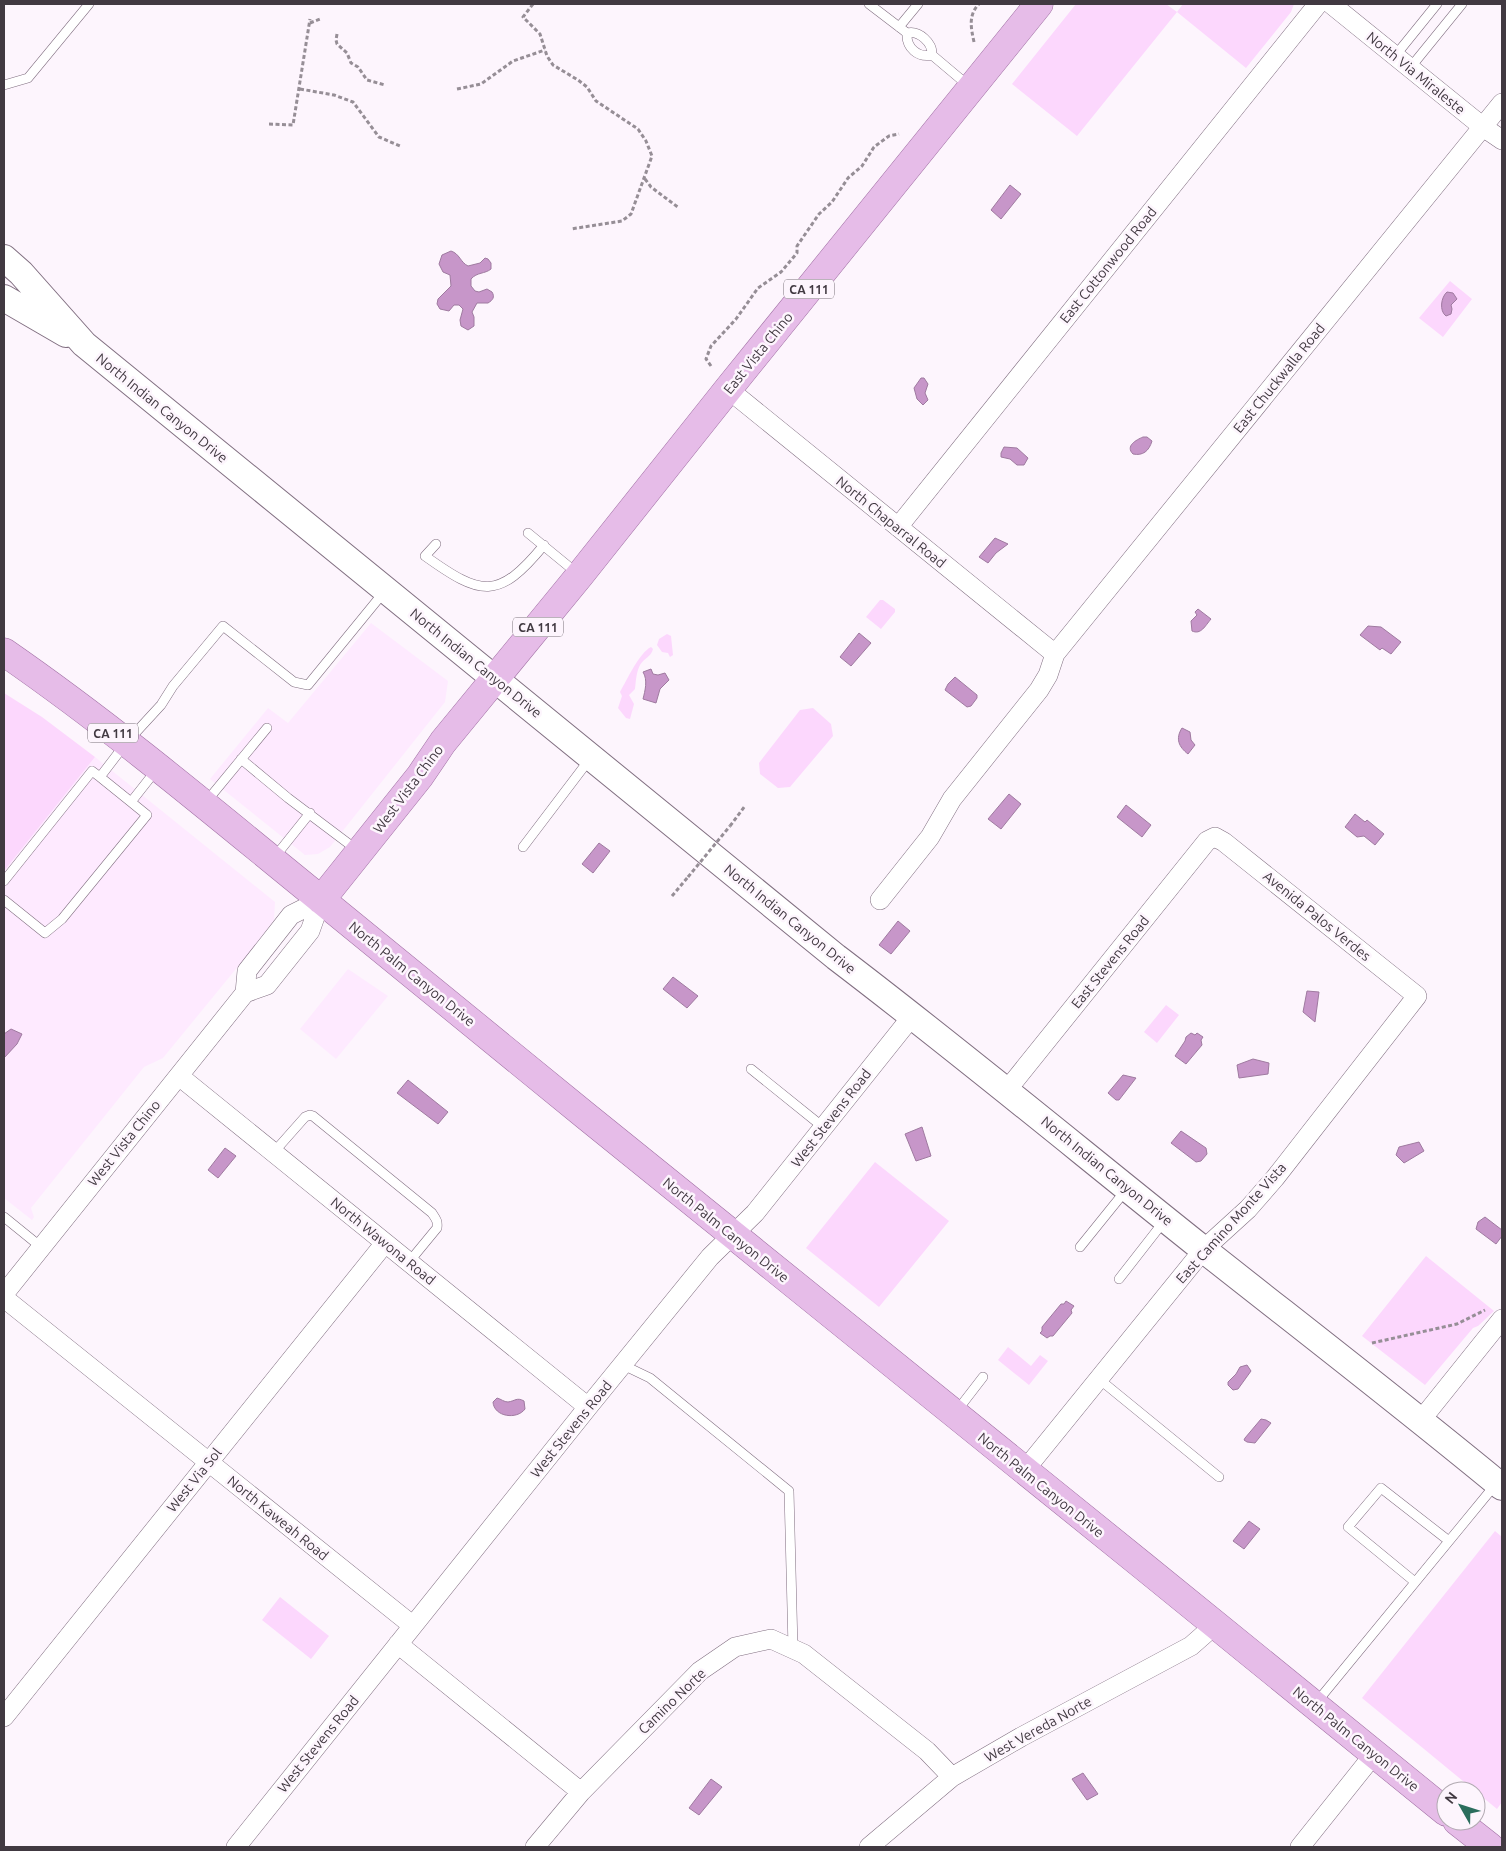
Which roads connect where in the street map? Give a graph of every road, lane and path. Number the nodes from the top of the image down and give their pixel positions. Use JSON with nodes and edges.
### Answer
{"nodes":[{"id":1,"x":89,"y":4,"type":"edge"},
{"id":2,"x":533,"y":4,"type":"edge"},
{"id":3,"x":869,"y":4,"type":"edge"},
{"id":4,"x":918,"y":4,"type":"edge"},
{"id":5,"x":979,"y":4,"type":"edge"},
{"id":6,"x":1039,"y":4,"type":"edge"},
{"id":7,"x":1318,"y":4,"type":"edge"},
{"id":8,"x":1331,"y":4,"type":"edge"},
{"id":9,"x":1437,"y":4,"type":"edge"},
{"id":10,"x":1462,"y":4,"type":"edge"},
{"id":11,"x":320,"y":19,"type":"dead end"},
{"id":12,"x":899,"y":27,"type":"junction"},
{"id":13,"x":907,"y":33,"type":"junction"},
{"id":14,"x":337,"y":34,"type":"dead end"},
{"id":15,"x":974,"y":42,"type":"dead end"},
{"id":16,"x":545,"y":50,"type":"junction"},
{"id":17,"x":932,"y":55,"type":"junction"},
{"id":18,"x":1395,"y":56,"type":"junction"},
{"id":19,"x":1410,"y":68,"type":"junction"},
{"id":20,"x":4,"y":85,"type":"edge"},
{"id":21,"x":385,"y":85,"type":"dead end"},
{"id":22,"x":300,"y":89,"type":"junction"},
{"id":23,"x":458,"y":89,"type":"dead end"},
{"id":24,"x":972,"y":89,"type":"junction"},
{"id":25,"x":1502,"y":102,"type":"edge"},
{"id":26,"x":270,"y":124,"type":"dead end"},
{"id":27,"x":1483,"y":127,"type":"junction"},
{"id":28,"x":899,"y":134,"type":"dead end"},
{"id":29,"x":1502,"y":140,"type":"edge"},
{"id":30,"x":400,"y":146,"type":"dead end"},
{"id":31,"x":645,"y":179,"type":"junction"},
{"id":32,"x":679,"y":208,"type":"dead end"},
{"id":33,"x":571,"y":229,"type":"dead end"},
{"id":34,"x":4,"y":258,"type":"edge"},
{"id":35,"x":4,"y":298,"type":"edge"},
{"id":36,"x":84,"y":344,"type":"junction"},
{"id":37,"x":711,"y":366,"type":"dead end"},
{"id":38,"x":728,"y":389,"type":"junction"},
{"id":39,"x":898,"y":527,"type":"junction"},
{"id":40,"x":528,"y":533,"type":"dead end"},
{"id":41,"x":436,"y":544,"type":"dead end"},
{"id":42,"x":544,"y":545,"type":"junction"},
{"id":43,"x":580,"y":575,"type":"junction"},
{"id":44,"x":386,"y":590,"type":"junction"},
{"id":45,"x":4,"y":652,"type":"edge"},
{"id":46,"x":1055,"y":654,"type":"junction"},
{"id":47,"x":495,"y":678,"type":"junction"},
{"id":48,"x":267,"y":728,"type":"dead end"},
{"id":49,"x":126,"y":743,"type":"junction"},
{"id":50,"x":592,"y":757,"type":"junction"},
{"id":51,"x":241,"y":759,"type":"junction"},
{"id":52,"x":158,"y":768,"type":"junction"},
{"id":53,"x":100,"y":777,"type":"junction"},
{"id":54,"x":131,"y":802,"type":"junction"},
{"id":55,"x":204,"y":804,"type":"junction"},
{"id":56,"x":745,"y":806,"type":"dead end"},
{"id":57,"x":310,"y":813,"type":"junction"},
{"id":58,"x":1215,"y":837,"type":"joint"},
{"id":59,"x":523,"y":847,"type":"dead end"},
{"id":60,"x":359,"y":852,"type":"junction"},
{"id":61,"x":272,"y":860,"type":"junction"},
{"id":62,"x":4,"y":881,"type":"edge"},
{"id":63,"x":672,"y":896,"type":"dead end"},
{"id":64,"x":4,"y":900,"type":"edge"},
{"id":65,"x":321,"y":900,"type":"junction"},
{"id":66,"x":880,"y":900,"type":"dead end"},
{"id":67,"x":1417,"y":996,"type":"joint"},
{"id":68,"x":912,"y":1015,"type":"junction"},
{"id":69,"x":751,"y":1069,"type":"dead end"},
{"id":70,"x":179,"y":1076,"type":"junction"},
{"id":71,"x":1007,"y":1090,"type":"junction"},
{"id":72,"x":823,"y":1127,"type":"junction"},
{"id":73,"x":274,"y":1152,"type":"junction"},
{"id":74,"x":1128,"y":1188,"type":"junction"},
{"id":75,"x":4,"y":1217,"type":"edge"},
{"id":76,"x":1166,"y":1219,"type":"junction"},
{"id":77,"x":733,"y":1236,"type":"junction"},
{"id":78,"x":385,"y":1243,"type":"junction"},
{"id":79,"x":1080,"y":1247,"type":"dead end"},
{"id":80,"x":41,"y":1248,"type":"junction"},
{"id":81,"x":1204,"y":1250,"type":"junction"},
{"id":82,"x":409,"y":1262,"type":"junction"},
{"id":83,"x":1119,"y":1279,"type":"dead end"},
{"id":84,"x":4,"y":1294,"type":"edge"},
{"id":85,"x":4,"y":1298,"type":"edge"},
{"id":86,"x":1496,"y":1313,"type":"edge"},
{"id":87,"x":1372,"y":1343,"type":"dead end"},
{"id":88,"x":623,"y":1365,"type":"junction"},
{"id":89,"x":983,"y":1377,"type":"dead end"},
{"id":90,"x":1099,"y":1379,"type":"junction"},
{"id":91,"x":588,"y":1407,"type":"junction"},
{"id":92,"x":954,"y":1414,"type":"junction"},
{"id":93,"x":1421,"y":1420,"type":"junction"},
{"id":94,"x":208,"y":1462,"type":"junction"},
{"id":95,"x":1024,"y":1471,"type":"junction"},
{"id":96,"x":1219,"y":1477,"type":"dead end"},
{"id":97,"x":1500,"y":1485,"type":"edge"},
{"id":98,"x":1449,"y":1541,"type":"junction"},
{"id":99,"x":1415,"y":1582,"type":"junction"},
{"id":100,"x":1216,"y":1624,"type":"junction"},
{"id":101,"x":412,"y":1625,"type":"junction"},
{"id":102,"x":398,"y":1644,"type":"junction"},
{"id":103,"x":793,"y":1648,"type":"junction"},
{"id":104,"x":1314,"y":1705,"type":"junction"},
{"id":105,"x":4,"y":1717,"type":"edge"},
{"id":106,"x":1375,"y":1753,"type":"junction"},
{"id":107,"x":952,"y":1777,"type":"junction"},
{"id":108,"x":581,"y":1792,"type":"junction"},
{"id":109,"x":1436,"y":1804,"type":"edge"},
{"id":110,"x":1470,"y":1831,"type":"edge"},
{"id":111,"x":236,"y":1847,"type":"edge"},
{"id":112,"x":535,"y":1847,"type":"edge"},
{"id":113,"x":869,"y":1847,"type":"edge"},
{"id":114,"x":1300,"y":1847,"type":"edge"},
{"id":115,"x":1490,"y":1847,"type":"edge"}],
"edges":[{"from":1,"to":20,"type":"lane"},
{"from":2,"to":16,"type":"path"},
{"from":3,"to":12,"type":"lane"},
{"from":4,"to":12,"type":"lane"},
{"from":5,"to":15,"type":"path"},
{"from":6,"to":24,"type":"main road","name":"East Vista Chino","number":"CA 111"},
{"from":7,"to":39,"type":"street","name":"East Cottonwood Road"},
{"from":8,"to":18,"type":"street","name":"North Via Miraleste"},
{"from":9,"to":18,"type":"lane"},
{"from":10,"to":19,"type":"lane"},
{"from":11,"to":22,"type":"path"},
{"from":12,"to":13,"type":"lane"},
{"from":13,"to":17,"type":"lane"},
{"from":13,"to":17,"type":"lane"},
{"from":14,"to":21,"type":"path"},
{"from":16,"to":23,"type":"path"},
{"from":16,"to":31,"type":"path"},
{"from":17,"to":24,"type":"lane"},
{"from":18,"to":19,"type":"street","name":"North Via Miraleste"},
{"from":19,"to":27,"type":"street","name":"North Via Miraleste"},
{"from":22,"to":26,"type":"path"},
{"from":22,"to":30,"type":"path"},
{"from":24,"to":38,"type":"main road","name":"East Vista Chino","number":"CA 111"},
{"from":25,"to":27,"type":"street","name":"East Chuckwalla Road"},
{"from":27,"to":29,"type":"street","name":"North Via Miraleste"},
{"from":27,"to":46,"type":"street","name":"East Chuckwalla Road"},
{"from":28,"to":37,"type":"path"},
{"from":31,"to":32,"type":"path"},
{"from":31,"to":33,"type":"path"},
{"from":34,"to":36,"type":"main road","name":"North Indian Canyon Drive"},
{"from":35,"to":36,"type":"main road","name":"North Indian Canyon Drive"},
{"from":36,"to":44,"type":"main road","name":"North Indian Canyon Drive"},
{"from":38,"to":39,"type":"street","name":"North Chaparral Road"},
{"from":38,"to":43,"type":"main road","name":"East Vista Chino","number":"CA 111"},
{"from":39,"to":46,"type":"street","name":"North Chaparral Road"},
{"from":40,"to":42,"type":"lane"},
{"from":41,"to":42,"type":"lane"},
{"from":42,"to":43,"type":"lane"},
{"from":43,"to":47,"type":"main road","name":"East Vista Chino","number":"CA 111"},
{"from":44,"to":47,"type":"main road","name":"North Indian Canyon Drive"},
{"from":44,"to":49,"type":"lane"},
{"from":45,"to":49,"type":"main road","name":"North Palm Canyon Drive","number":"CA 111"},
{"from":46,"to":66,"type":"street","name":"East Chuckwalla Road"},
{"from":47,"to":50,"type":"main road","name":"North Indian Canyon Drive"},
{"from":47,"to":60,"type":"main road","name":"West Vista Chino","number":"CA 111"},
{"from":48,"to":51,"type":"lane"},
{"from":49,"to":52,"type":"main road","name":"North Palm Canyon Drive","number":"CA 111"},
{"from":49,"to":53,"type":"lane"},
{"from":50,"to":59,"type":"lane"},
{"from":50,"to":68,"type":"main road","name":"North Indian Canyon Drive"},
{"from":51,"to":55,"type":"lane"},
{"from":51,"to":57,"type":"lane"},
{"from":52,"to":54,"type":"lane"},
{"from":52,"to":55,"type":"main road","name":"North Palm Canyon Drive","number":"CA 111"},
{"from":53,"to":54,"type":"lane"},
{"from":53,"to":62,"type":"lane"},
{"from":54,"to":64,"type":"lane"},
{"from":55,"to":61,"type":"main road","name":"North Palm Canyon Drive","number":"CA 111"},
{"from":56,"to":63,"type":"path","bridge":true},
{"from":57,"to":60,"type":"lane"},
{"from":57,"to":61,"type":"lane"},
{"from":58,"to":67,"type":"street","name":"Avenida Palos Verdes"},
{"from":58,"to":71,"type":"street","name":"East Stevens Road"},
{"from":60,"to":65,"type":"main road","name":"West Vista Chino","number":"CA 111"},
{"from":61,"to":65,"type":"main road","name":"North Palm Canyon Drive","number":"CA 111"},
{"from":65,"to":70,"type":"street","name":"West Vista Chino"},
{"from":65,"to":77,"type":"main road","name":"North Palm Canyon Drive"},
{"from":67,"to":81,"type":"street","name":"East Camino Monte Vista"},
{"from":68,"to":71,"type":"main road","name":"North Indian Canyon Drive"},
{"from":68,"to":72,"type":"street","name":"West Stevens Road"},
{"from":69,"to":72,"type":"lane"},
{"from":70,"to":73,"type":"street","name":"North Wawona Road"},
{"from":70,"to":80,"type":"street","name":"West Vista Chino"},
{"from":71,"to":74,"type":"main road","name":"North Indian Canyon Drive"},
{"from":72,"to":77,"type":"street","name":"West Stevens Road"},
{"from":73,"to":78,"type":"street","name":"North Wawona Road"},
{"from":73,"to":82,"type":"lane"},
{"from":74,"to":76,"type":"main road","name":"North Indian Canyon Drive"},
{"from":74,"to":79,"type":"lane"},
{"from":75,"to":80,"type":"lane"},
{"from":76,"to":81,"type":"main road","name":"North Indian Canyon Drive"},
{"from":76,"to":83,"type":"lane"},
{"from":77,"to":88,"type":"street","name":"West Stevens Road"},
{"from":77,"to":92,"type":"main road","name":"North Palm Canyon Drive"},
{"from":78,"to":82,"type":"street","name":"North Wawona Road"},
{"from":78,"to":94,"type":"street","name":"West Via Sol"},
{"from":80,"to":84,"type":"street","name":"West Vista Chino"},
{"from":81,"to":90,"type":"street","name":"East Camino Monte Vista"},
{"from":81,"to":93,"type":"main road","name":"North Indian Canyon Drive"},
{"from":82,"to":91,"type":"street","name":"North Wawona Road"},
{"from":85,"to":94,"type":"street","name":"North Kaweah Road"},
{"from":86,"to":87,"type":"path"},
{"from":86,"to":93,"type":"street"},
{"from":88,"to":91,"type":"street","name":"West Stevens Road"},
{"from":88,"to":103,"type":"lane"},
{"from":89,"to":92,"type":"lane"},
{"from":90,"to":95,"type":"street","name":"East Camino Monte Vista"},
{"from":90,"to":96,"type":"lane"},
{"from":91,"to":101,"type":"street","name":"West Stevens Road"},
{"from":92,"to":95,"type":"main road","name":"North Palm Canyon Drive"},
{"from":93,"to":97,"type":"main road","name":"North Indian Canyon Drive"},
{"from":94,"to":101,"type":"street","name":"North Kaweah Road"},
{"from":94,"to":105,"type":"street","name":"West Via Sol"},
{"from":95,"to":100,"type":"main road","name":"North Palm Canyon Drive"},
{"from":97,"to":98,"type":"lane"},
{"from":98,"to":99,"type":"lane"},
{"from":98,"to":99,"type":"lane"},
{"from":99,"to":104,"type":"lane"},
{"from":100,"to":104,"type":"main road","name":"North Palm Canyon Drive"},
{"from":100,"to":107,"type":"street","name":"West Vereda Norte"},
{"from":101,"to":102,"type":"street","name":"West Stevens Road"},
{"from":102,"to":108,"type":"street"},
{"from":102,"to":111,"type":"street","name":"West Stevens Road"},
{"from":103,"to":107,"type":"street","name":"Camino Norte"},
{"from":103,"to":108,"type":"street","name":"Camino Norte"},
{"from":104,"to":106,"type":"main road","name":"North Palm Canyon Drive"},
{"from":106,"to":109,"type":"main road","name":"North Palm Canyon Drive"},
{"from":106,"to":114,"type":"street"},
{"from":107,"to":113,"type":"street","name":"West Vereda Norte"},
{"from":108,"to":112,"type":"street","name":"Camino Norte"},
{"from":110,"to":115,"type":"main road"}]}
